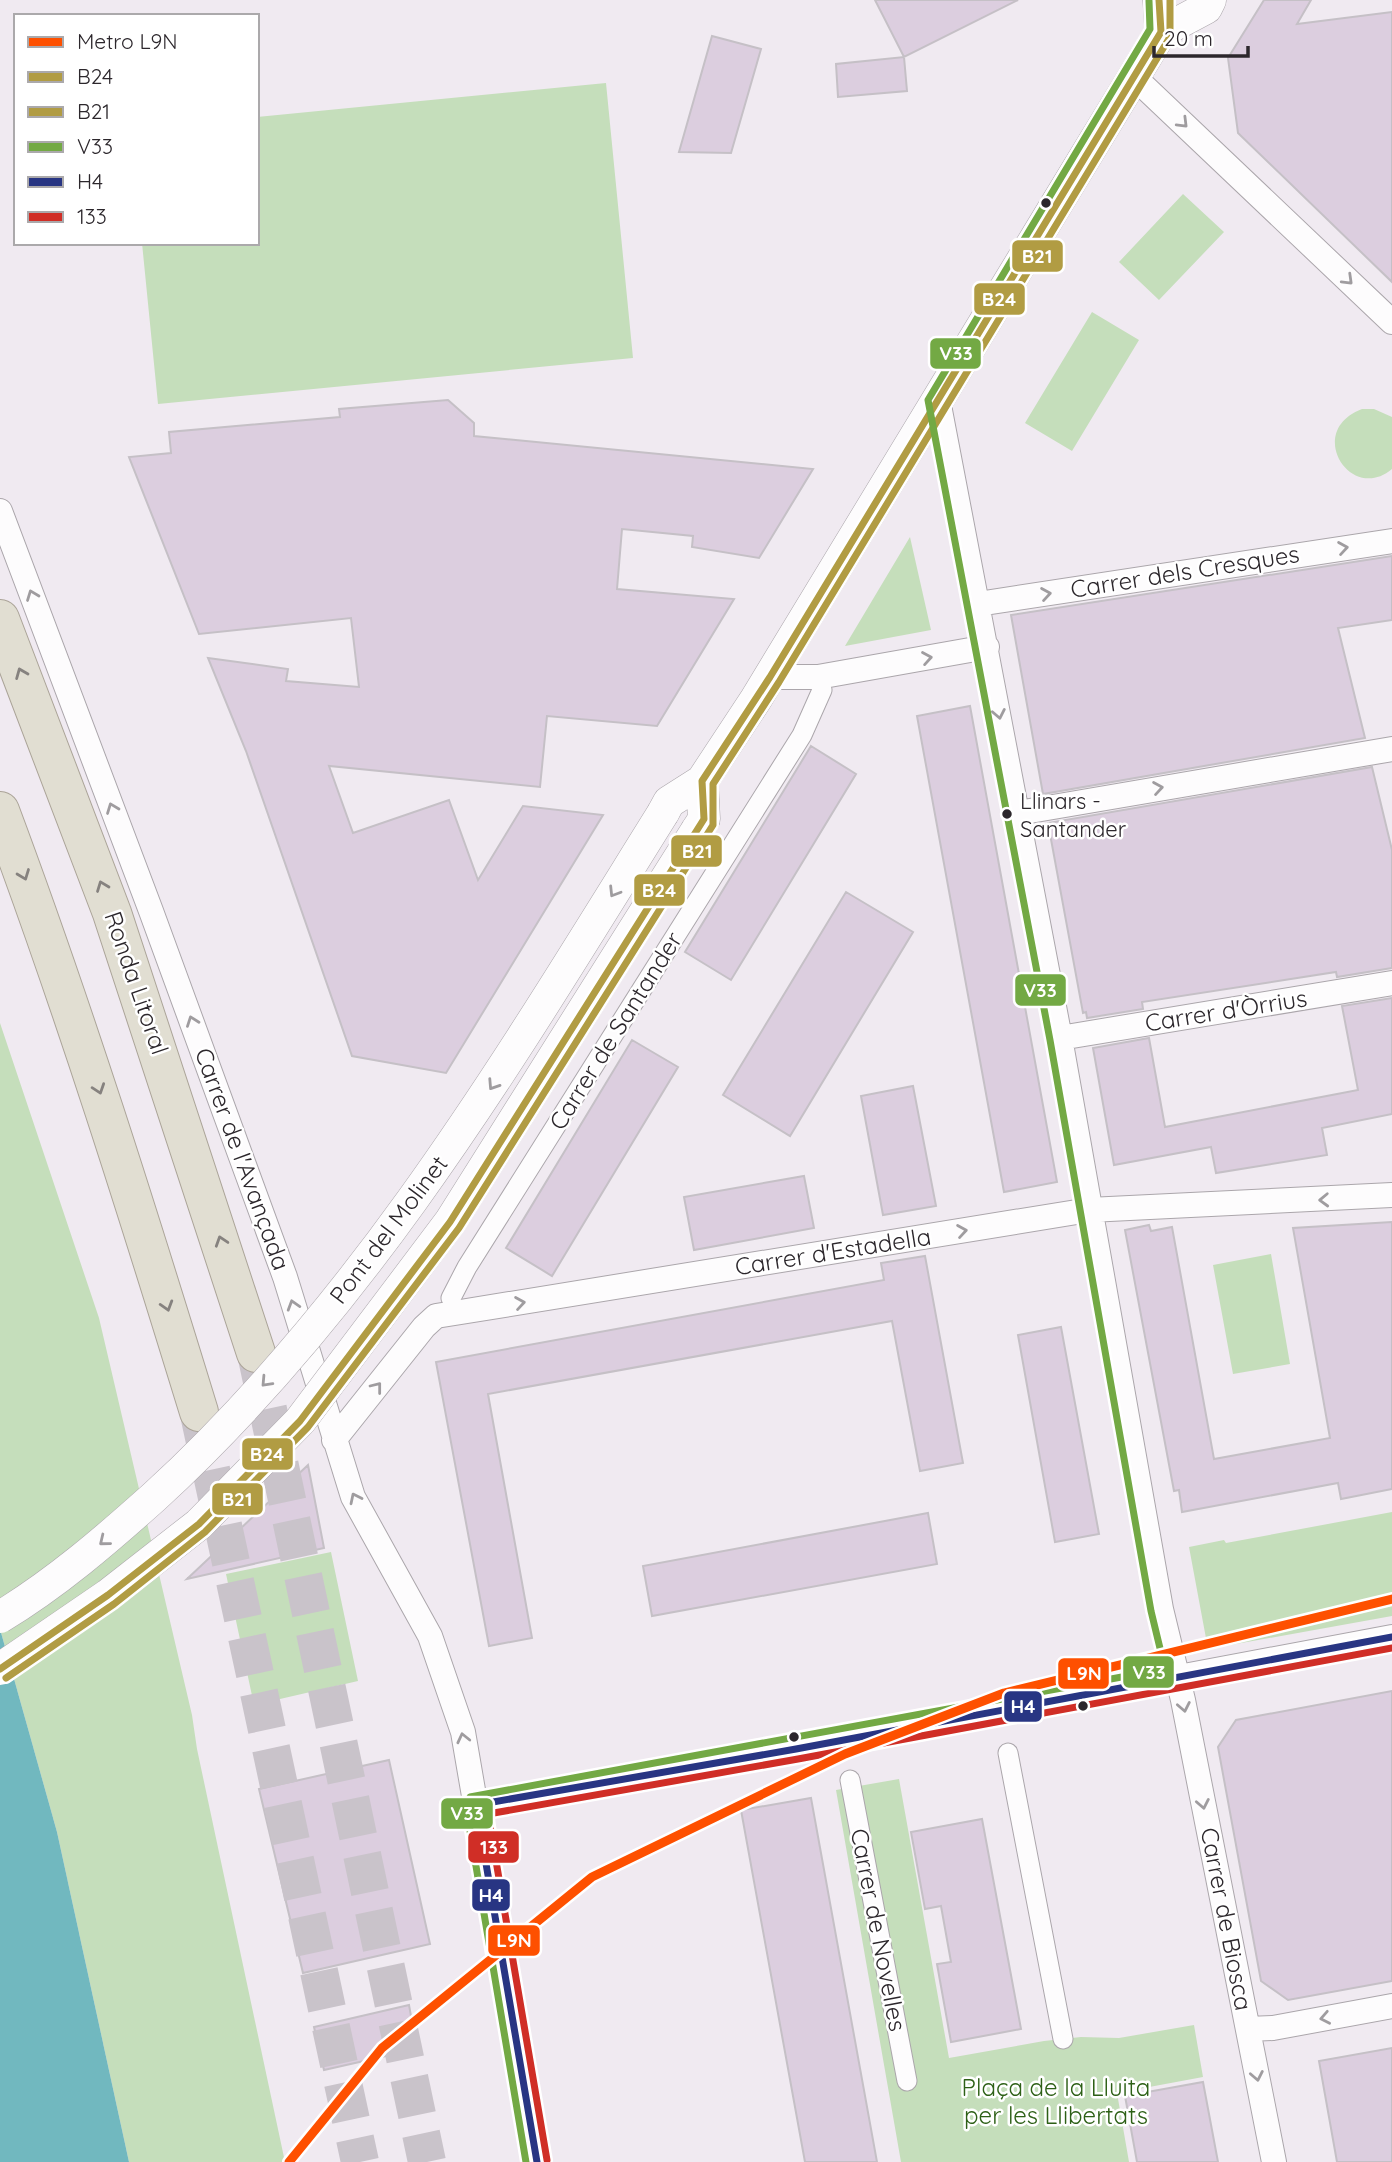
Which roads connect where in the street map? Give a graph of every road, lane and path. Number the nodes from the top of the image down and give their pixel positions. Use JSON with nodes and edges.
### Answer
{"nodes":[{"id":1,"x":1159,"y":0,"type":"edge"},
{"id":2,"x":1210,"y":0,"type":"edge"},
{"id":3,"x":1161,"y":32,"type":"junction"},
{"id":4,"x":1133,"y":76,"type":"junction"},
{"id":5,"x":1392,"y":322,"type":"edge"},
{"id":6,"x":938,"y":400,"type":"junction"},
{"id":7,"x":0,"y":511,"type":"edge"},
{"id":8,"x":1392,"y":541,"type":"edge"},
{"id":9,"x":978,"y":604,"type":"junction"},
{"id":10,"x":0,"y":619,"type":"edge"},
{"id":11,"x":987,"y":647,"type":"junction"},
{"id":12,"x":763,"y":688,"type":"junction"},
{"id":13,"x":822,"y":690,"type":"dead end"},
{"id":14,"x":1392,"y":749,"type":"edge"},
{"id":15,"x":702,"y":781,"type":"junction"},
{"id":16,"x":0,"y":811,"type":"edge"},
{"id":17,"x":1018,"y":813,"type":"junction"},
{"id":18,"x":1392,"y":983,"type":"edge"},
{"id":19,"x":1060,"y":1038,"type":"junction"},
{"id":20,"x":1392,"y":1195,"type":"edge"},
{"id":21,"x":1089,"y":1210,"type":"junction"},
{"id":22,"x":451,"y":1298,"type":"dead end"},
{"id":23,"x":256,"y":1353,"type":"tunnel mouth"},
{"id":24,"x":199,"y":1412,"type":"tunnel mouth"},
{"id":25,"x":334,"y":1440,"type":"junction"},
{"id":26,"x":0,"y":1617,"type":"edge"},
{"id":27,"x":1392,"y":1637,"type":"edge"},
{"id":28,"x":0,"y":1669,"type":"edge"},
{"id":29,"x":1178,"y":1677,"type":"junction"},
{"id":30,"x":1008,"y":1753,"type":"dead end"},
{"id":31,"x":850,"y":1780,"type":"dead end"},
{"id":32,"x":477,"y":1805,"type":"junction"},
{"id":33,"x":1392,"y":2006,"type":"edge"},
{"id":34,"x":1248,"y":2029,"type":"junction"},
{"id":35,"x":1063,"y":2039,"type":"dead end"},
{"id":36,"x":907,"y":2081,"type":"dead end"},
{"id":37,"x":537,"y":2162,"type":"edge"},
{"id":38,"x":1274,"y":2162,"type":"edge"}],
"edges":[{"from":1,"to":3,"type":"street"},
{"from":2,"to":3,"type":"street"},
{"from":3,"to":4,"type":"street"},
{"from":4,"to":5,"type":"street","one_way":true},
{"from":4,"to":6,"type":"street"},
{"from":6,"to":9,"type":"street","name":"Carrer de Biosca"},
{"from":6,"to":12,"type":"street"},
{"from":25,"to":7,"type":"street","name":"Carrer de l'Avançada","one_way":true},
{"from":9,"to":8,"type":"street","name":"Carrer dels Cresques","one_way":true},
{"from":9,"to":11,"type":"street","name":"Carrer de Biosca"},
{"from":23,"to":10,"type":"highway","name":"Ronda Litoral","one_way":true},
{"from":12,"to":11,"type":"street","one_way":true},
{"from":11,"to":17,"type":"street","name":"Carrer de Biosca","one_way":true},
{"from":12,"to":15,"type":"street","name":"Pont del Molinet"},
{"from":13,"to":22,"type":"street","name":"Carrer de Santander"},
{"from":17,"to":14,"type":"street","one_way":true},
{"from":15,"to":26,"type":"street","name":"Pont del Molinet","one_way":true,"bridge":true},
{"from":15,"to":28,"type":"street","name":"Pont del Molinet","bridge":true},
{"from":16,"to":24,"type":"highway","one_way":true},
{"from":17,"to":19,"type":"street","name":"Carrer de Biosca"},
{"from":18,"to":19,"type":"street","name":"Carrer d'Òrrius"},
{"from":19,"to":21,"type":"street","name":"Carrer de Biosca"},
{"from":20,"to":21,"type":"street","name":"Carrer d'Estadella","one_way":true},
{"from":25,"to":21,"type":"street","name":"Carrer d'Estadella","one_way":true},
{"from":21,"to":29,"type":"street","name":"Carrer de Biosca"},
{"from":32,"to":25,"type":"street","name":"Carrer de l'Avançada","one_way":true},
{"from":27,"to":29,"type":"street"},
{"from":29,"to":32,"type":"street"},
{"from":29,"to":34,"type":"street","name":"Carrer de Biosca","one_way":true},
{"from":30,"to":35,"type":"street"},
{"from":31,"to":36,"type":"street","name":"Carrer de Novelles"},
{"from":32,"to":37,"type":"street","name":"Carrer de l'Avançada"},
{"from":33,"to":34,"type":"street","one_way":true},
{"from":34,"to":38,"type":"street","name":"Carrer de Biosca","one_way":true}]}
